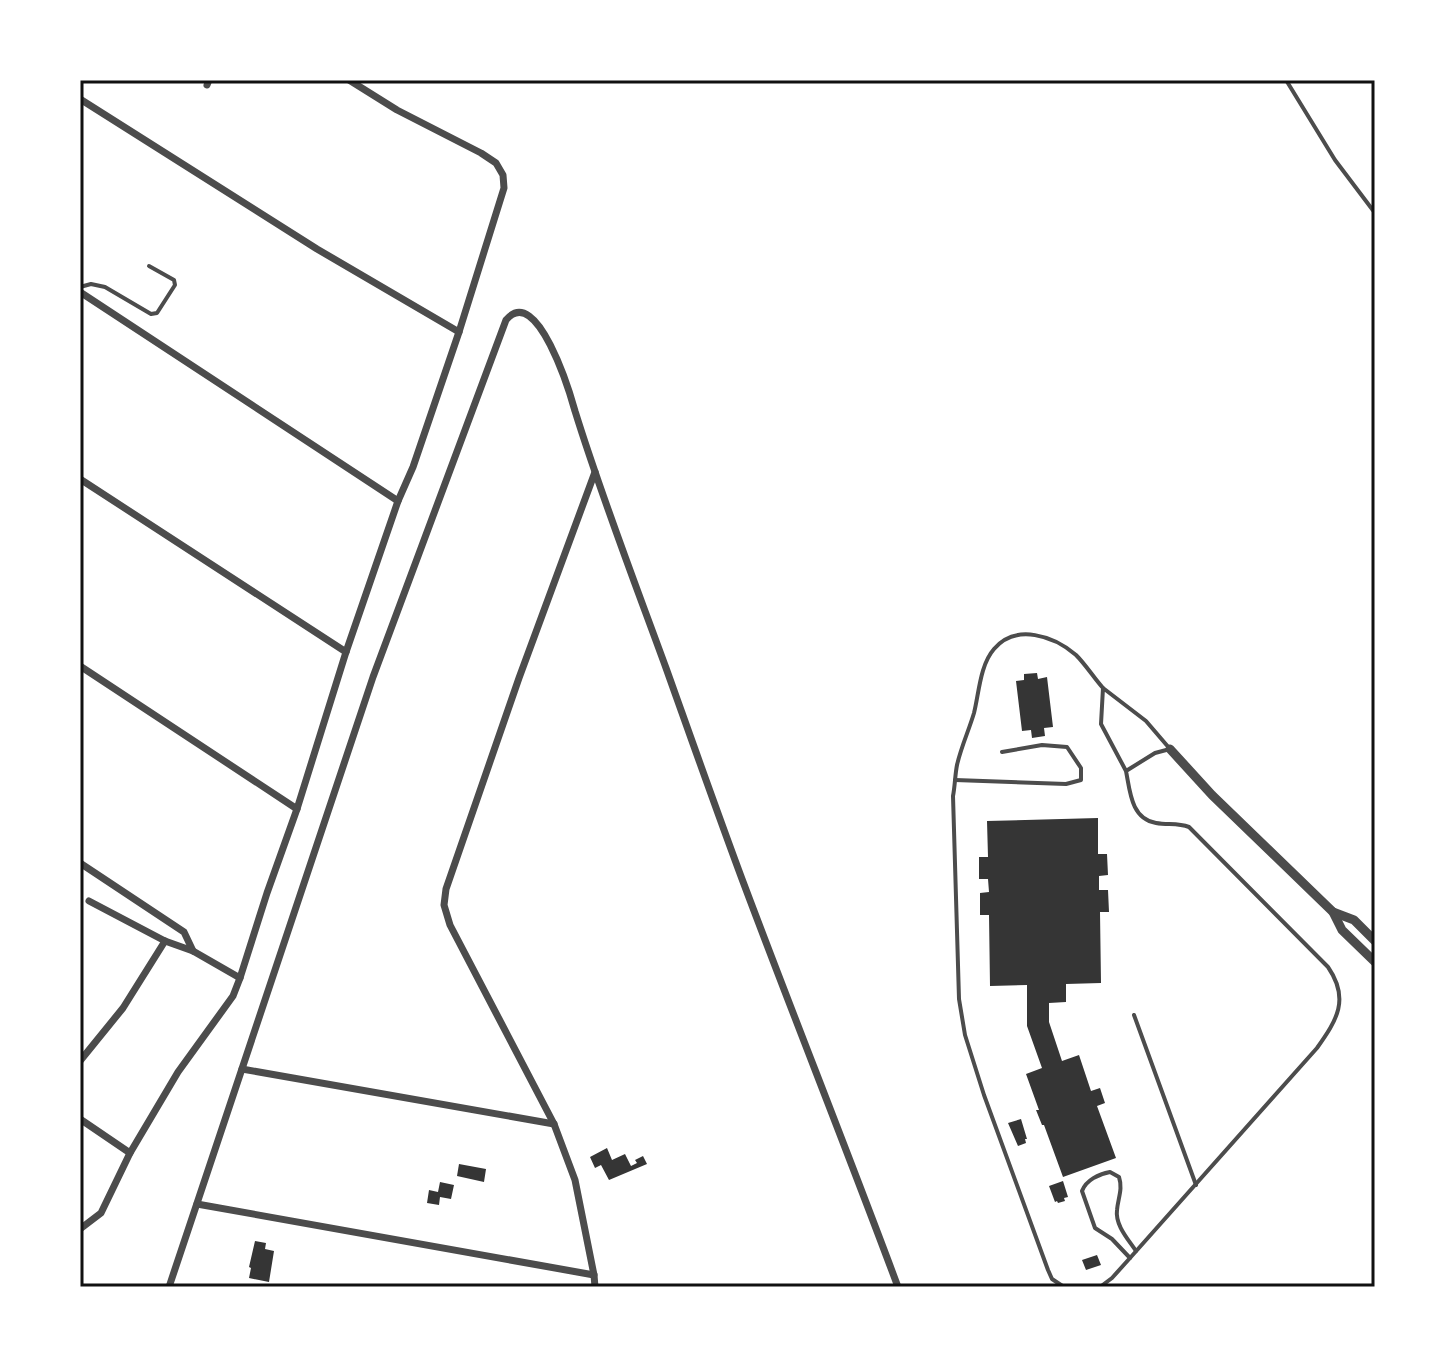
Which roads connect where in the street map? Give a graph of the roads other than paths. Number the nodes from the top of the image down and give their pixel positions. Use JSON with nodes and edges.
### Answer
{"nodes":[{"id":1,"x":349,"y":80,"type":"edge"},
{"id":2,"x":1286,"y":80,"type":"edge"},
{"id":3,"x":80,"y":99,"type":"edge"},
{"id":4,"x":1375,"y":213,"type":"edge"},
{"id":5,"x":149,"y":266,"type":"dead end"},
{"id":6,"x":80,"y":290,"type":"edge"},
{"id":7,"x":459,"y":332,"type":"junction"},
{"id":8,"x":595,"y":472,"type":"junction"},
{"id":9,"x":80,"y":479,"type":"edge"},
{"id":10,"x":398,"y":501,"type":"junction"},
{"id":11,"x":346,"y":652,"type":"junction"},
{"id":12,"x":80,"y":666,"type":"edge"},
{"id":13,"x":1103,"y":688,"type":"junction"},
{"id":14,"x":1170,"y":749,"type":"junction"},
{"id":15,"x":1002,"y":752,"type":"dead end"},
{"id":16,"x":1126,"y":771,"type":"junction"},
{"id":17,"x":955,"y":780,"type":"junction"},
{"id":18,"x":297,"y":809,"type":"junction"},
{"id":19,"x":80,"y":863,"type":"edge"},
{"id":20,"x":89,"y":901,"type":"dead end"},
{"id":21,"x":1333,"y":912,"type":"junction"},
{"id":22,"x":165,"y":941,"type":"junction"},
{"id":23,"x":1375,"y":941,"type":"edge"},
{"id":24,"x":193,"y":951,"type":"junction"},
{"id":25,"x":1375,"y":962,"type":"edge"},
{"id":26,"x":240,"y":978,"type":"junction"},
{"id":27,"x":1134,"y":1015,"type":"dead end"},
{"id":28,"x":80,"y":1061,"type":"edge"},
{"id":29,"x":242,"y":1069,"type":"junction"},
{"id":30,"x":80,"y":1119,"type":"edge"},
{"id":31,"x":554,"y":1124,"type":"junction"},
{"id":32,"x":130,"y":1153,"type":"junction"},
{"id":33,"x":1196,"y":1185,"type":"junction"},
{"id":34,"x":197,"y":1204,"type":"junction"},
{"id":35,"x":80,"y":1219,"type":"edge"},
{"id":36,"x":88,"y":1224,"type":"junction"},
{"id":37,"x":80,"y":1229,"type":"edge"},
{"id":38,"x":1136,"y":1251,"type":"junction"},
{"id":39,"x":1130,"y":1258,"type":"junction"},
{"id":40,"x":594,"y":1275,"type":"junction"},
{"id":41,"x":169,"y":1287,"type":"edge"},
{"id":42,"x":595,"y":1287,"type":"edge"},
{"id":43,"x":898,"y":1287,"type":"edge"},
{"id":44,"x":1064,"y":1287,"type":"edge"},
{"id":45,"x":1100,"y":1287,"type":"edge"}],
"edges":[{"from":1,"to":7,"type":"street"},
{"from":2,"to":4,"type":"lane"},
{"from":3,"to":7,"type":"street"},
{"from":5,"to":6,"type":"lane"},
{"from":6,"to":10,"type":"street"},
{"from":7,"to":10,"type":"street"},
{"from":8,"to":29,"type":"street"},
{"from":8,"to":31,"type":"street"},
{"from":8,"to":43,"type":"street"},
{"from":9,"to":11,"type":"street"},
{"from":10,"to":11,"type":"street"},
{"from":11,"to":18,"type":"street"},
{"from":12,"to":18,"type":"street"},
{"from":13,"to":14,"type":"lane"},
{"from":13,"to":16,"type":"lane"},
{"from":13,"to":17,"type":"lane"},
{"from":14,"to":16,"type":"lane"},
{"from":14,"to":21,"type":"street"},
{"from":15,"to":17,"type":"lane"},
{"from":16,"to":33,"type":"lane"},
{"from":17,"to":44,"type":"lane"},
{"from":18,"to":26,"type":"street"},
{"from":19,"to":24,"type":"street"},
{"from":20,"to":22,"type":"street"},
{"from":21,"to":23,"type":"street"},
{"from":21,"to":25,"type":"street"},
{"from":22,"to":24,"type":"street"},
{"from":22,"to":28,"type":"street"},
{"from":24,"to":26,"type":"street"},
{"from":26,"to":32,"type":"street"},
{"from":27,"to":33,"type":"lane"},
{"from":29,"to":31,"type":"street"},
{"from":29,"to":34,"type":"street"},
{"from":30,"to":32,"type":"street"},
{"from":31,"to":40,"type":"street"},
{"from":32,"to":36,"type":"street"},
{"from":33,"to":38,"type":"lane"},
{"from":34,"to":40,"type":"street"},
{"from":34,"to":41,"type":"street"},
{"from":35,"to":36,"type":"street"},
{"from":36,"to":37,"type":"street"},
{"from":38,"to":39,"type":"lane"},
{"from":38,"to":39,"type":"lane"},
{"from":39,"to":45,"type":"lane"},
{"from":40,"to":42,"type":"street"}]}
